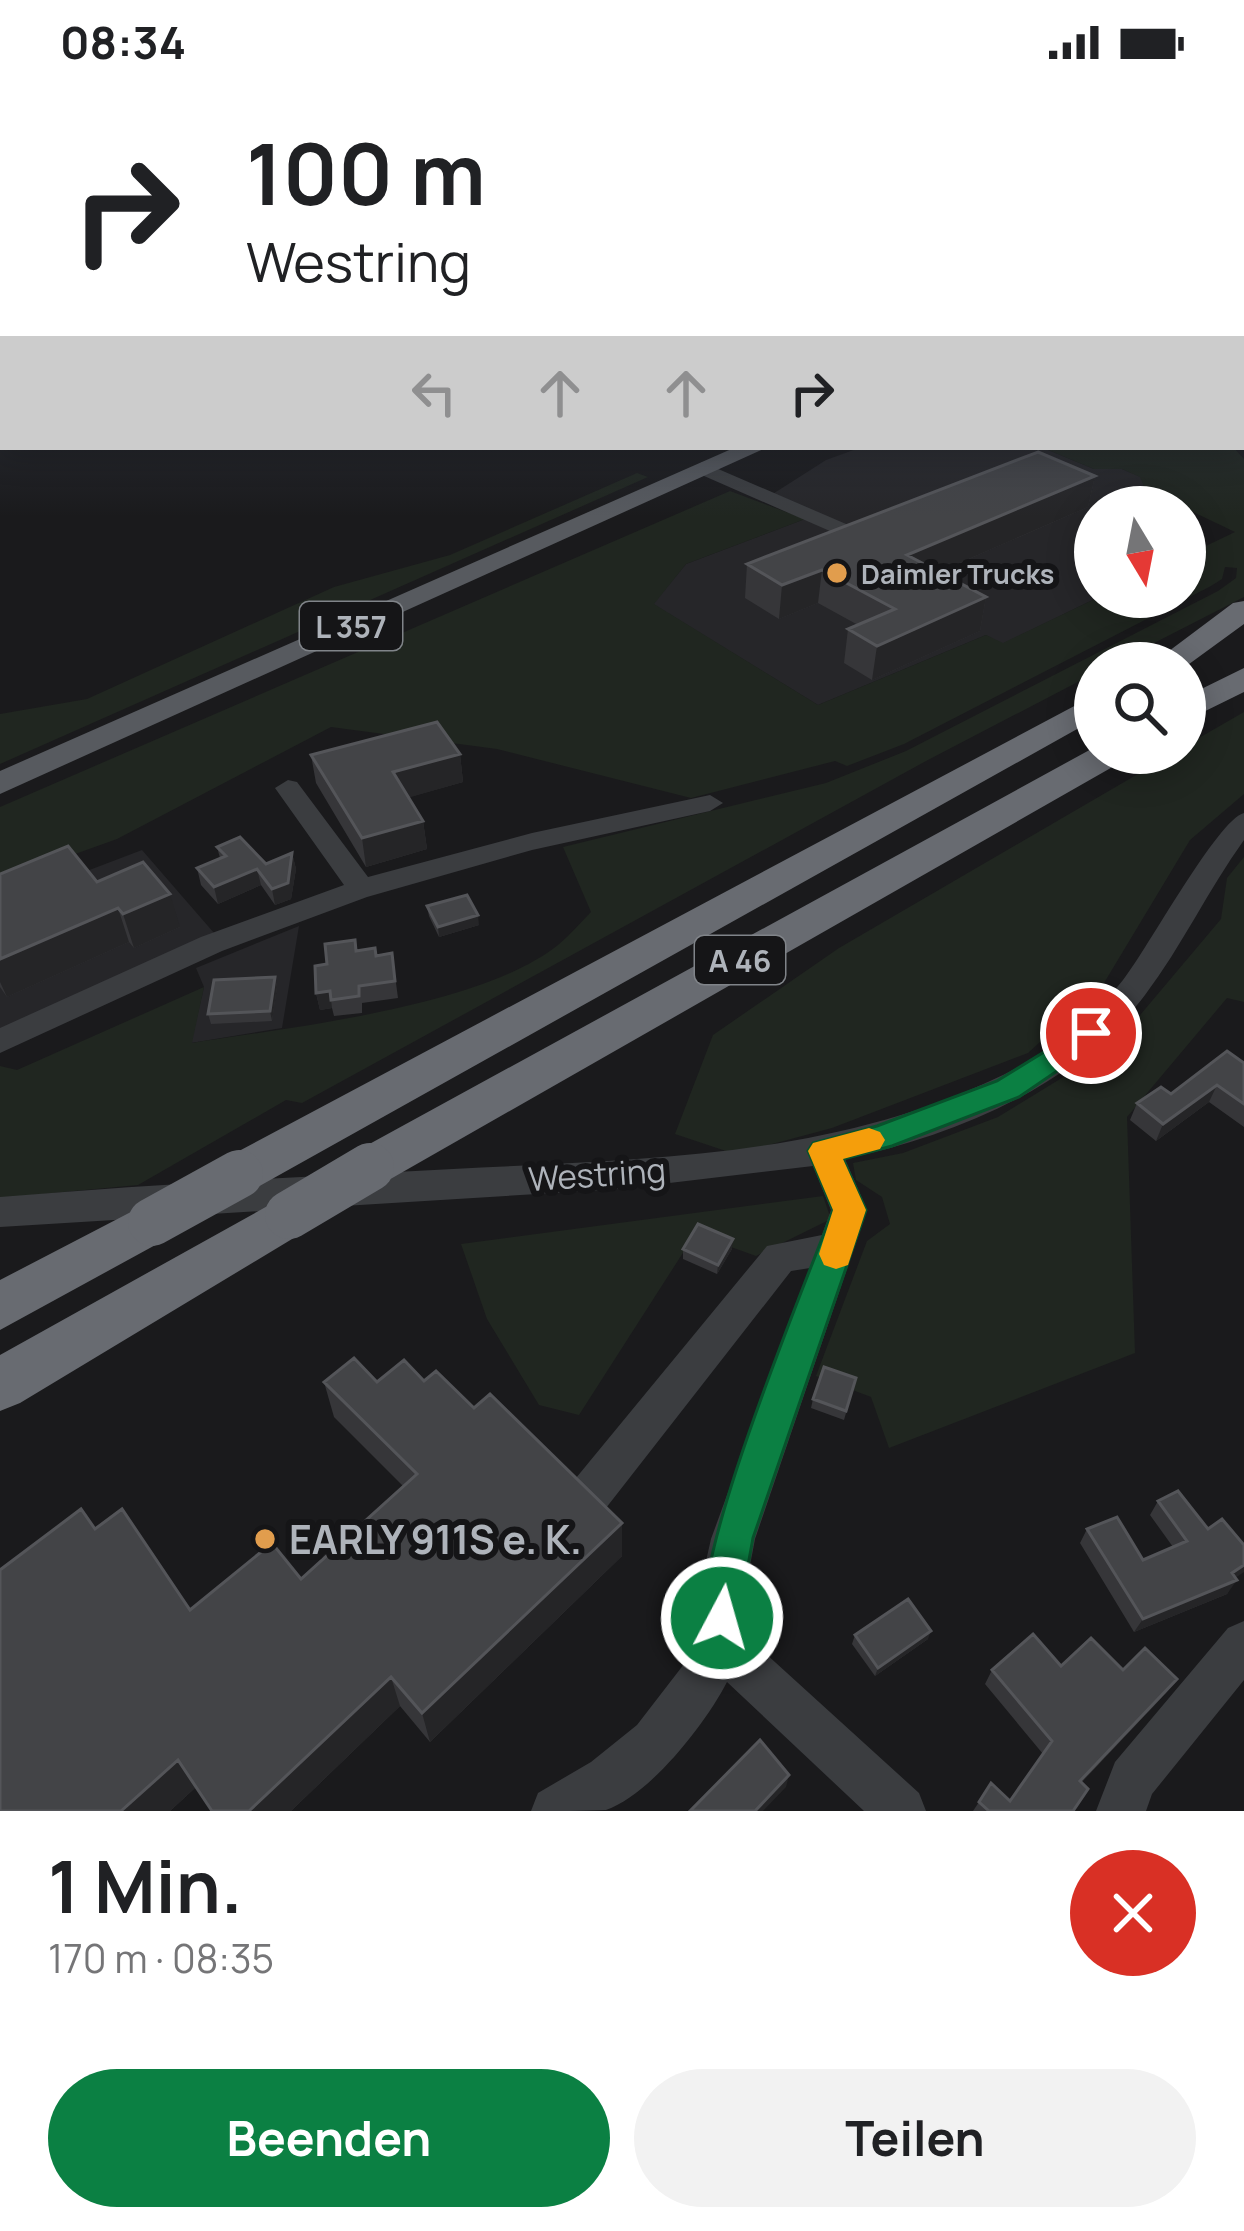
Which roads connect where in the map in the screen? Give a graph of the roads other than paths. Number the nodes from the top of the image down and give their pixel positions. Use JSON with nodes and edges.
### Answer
{"nodes":[{"id":1,"x":748,"y":450,"type":"edge"},
{"id":2,"x":702,"y":468,"type":"junction"},
{"id":3,"x":846,"y":531,"type":"edge"},
{"id":4,"x":1244,"y":610,"type":"edge"},
{"id":5,"x":1244,"y":625,"type":"edge"},
{"id":6,"x":1199,"y":642,"type":"edge"},
{"id":7,"x":1206,"y":645,"type":"edge"},
{"id":8,"x":1244,"y":678,"type":"edge"},
{"id":9,"x":1206,"y":699,"type":"edge"},
{"id":10,"x":1074,"y":717,"type":"edge"},
{"id":11,"x":1074,"y":773,"type":"edge"},
{"id":12,"x":0,"y":784,"type":"edge"},
{"id":13,"x":288,"y":788,"type":"dead end"},
{"id":14,"x":710,"y":803,"type":"dead end"},
{"id":15,"x":1244,"y":821,"type":"edge"},
{"id":16,"x":362,"y":889,"type":"junction"},
{"id":17,"x":0,"y":1041,"type":"edge"},
{"id":18,"x":824,"y":1151,"type":"junction"},
{"id":19,"x":0,"y":1212,"type":"edge"},
{"id":20,"x":838,"y":1248,"type":"junction"},
{"id":21,"x":0,"y":1307,"type":"edge"},
{"id":22,"x":0,"y":1385,"type":"edge"},
{"id":23,"x":591,"y":1493,"type":"edge"},
{"id":24,"x":722,"y":1644,"type":"junction"},
{"id":25,"x":1244,"y":1644,"type":"edge"},
{"id":26,"x":556,"y":1811,"type":"edge"},
{"id":27,"x":901,"y":1811,"type":"edge"},
{"id":28,"x":1120,"y":1811,"type":"edge"}],
"edges":[{"from":1,"to":2,"type":"main road","number":"L 357"},
{"from":2,"to":3,"type":"street"},
{"from":2,"to":12,"type":"main road","number":"L 357"},
{"from":4,"to":6,"type":"highway"},
{"from":5,"to":7,"type":"highway"},
{"from":8,"to":9,"type":"highway"},
{"from":10,"to":21,"type":"highway","number":"A 46","bridge":true},
{"from":11,"to":22,"type":"highway","number":"A 46","bridge":true},
{"from":13,"to":16,"type":"street"},
{"from":14,"to":16,"type":"street"},
{"from":15,"to":18,"type":"street","name":"Westring"},
{"from":16,"to":17,"type":"street"},
{"from":18,"to":19,"type":"street","name":"Westring"},
{"from":18,"to":20,"type":"street"},
{"from":20,"to":23,"type":"street"},
{"from":20,"to":24,"type":"street"},
{"from":24,"to":26,"type":"street"},
{"from":24,"to":27,"type":"street"},
{"from":25,"to":28,"type":"street"}]}
